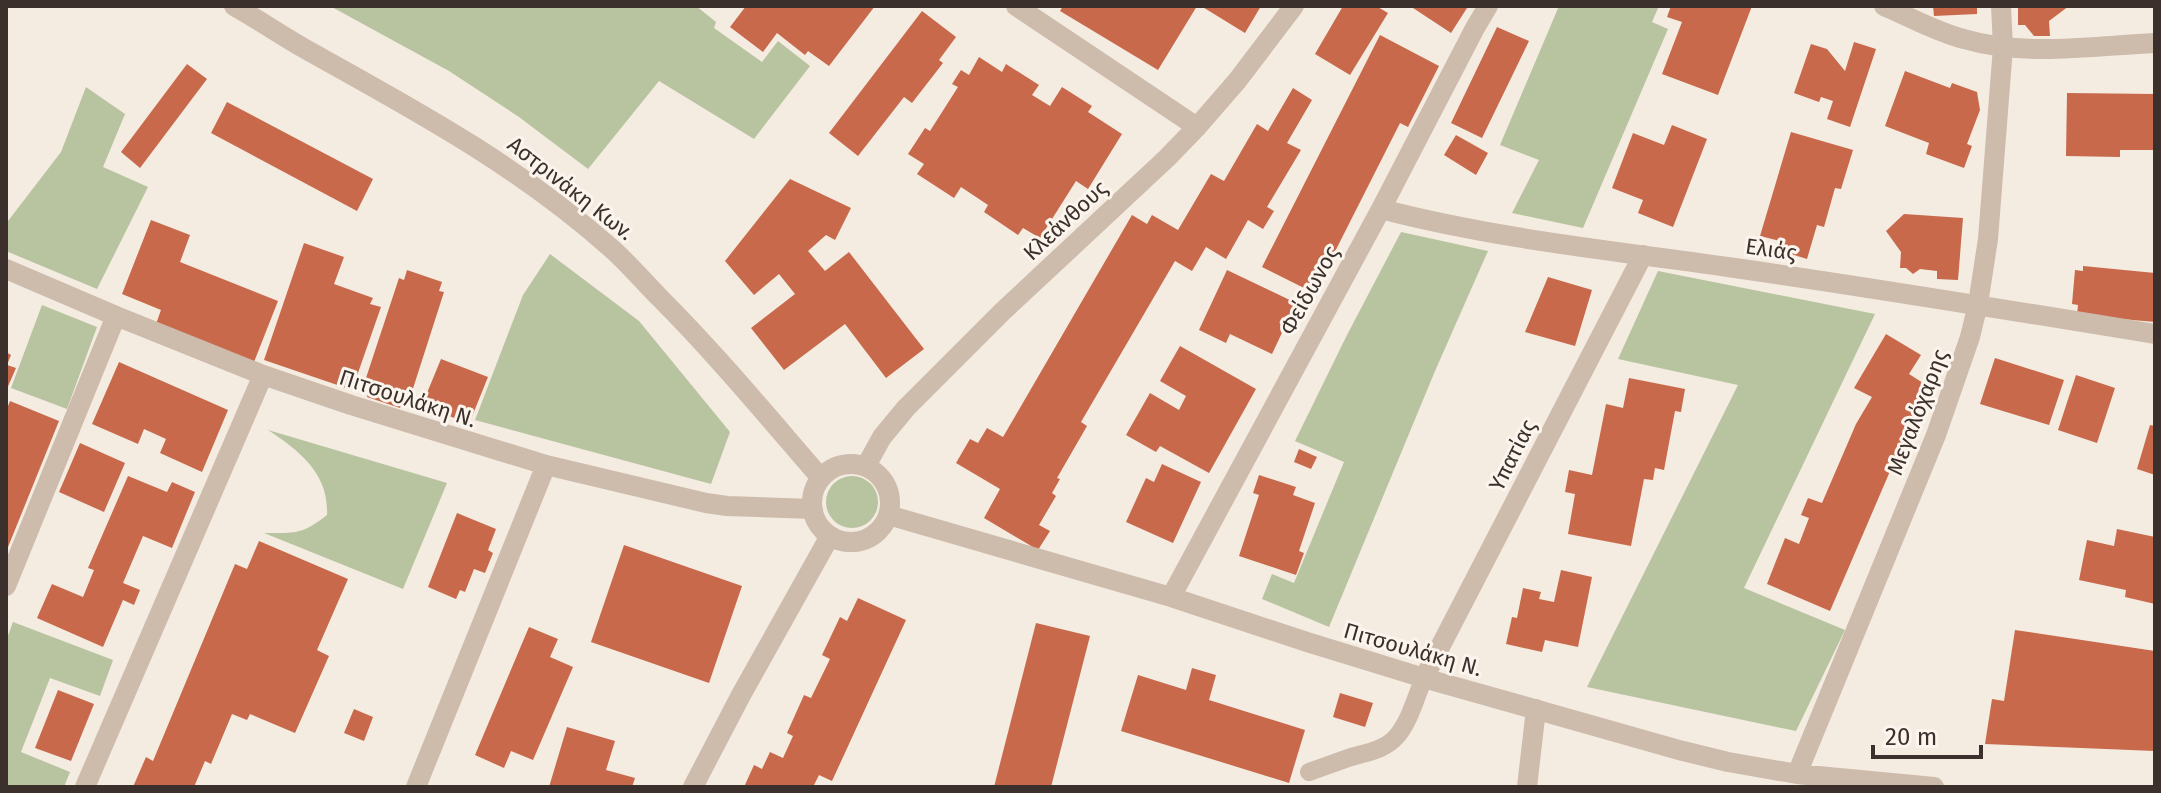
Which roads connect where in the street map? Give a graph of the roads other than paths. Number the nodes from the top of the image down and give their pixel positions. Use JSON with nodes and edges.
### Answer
{"nodes":[{"id":1,"x":234,"y":6,"type":"edge"},
{"id":2,"x":1016,"y":6,"type":"edge"},
{"id":3,"x":1294,"y":6,"type":"edge"},
{"id":4,"x":1488,"y":6,"type":"edge"},
{"id":5,"x":1884,"y":6,"type":"edge"},
{"id":6,"x":2001,"y":6,"type":"edge"},
{"id":7,"x":2155,"y":43,"type":"edge"},
{"id":8,"x":2003,"y":47,"type":"junction"},
{"id":9,"x":1197,"y":127,"type":"junction"},
{"id":10,"x":1381,"y":209,"type":"junction"},
{"id":11,"x":1643,"y":255,"type":"junction"},
{"id":12,"x":6,"y":269,"type":"edge"},
{"id":13,"x":1978,"y":304,"type":"junction"},
{"id":14,"x":116,"y":316,"type":"junction"},
{"id":15,"x":2155,"y":334,"type":"edge"},
{"id":16,"x":263,"y":375,"type":"junction"},
{"id":17,"x":546,"y":465,"type":"junction"},
{"id":18,"x":866,"y":466,"type":"junction"},
{"id":19,"x":821,"y":478,"type":"junction"},
{"id":20,"x":813,"y":509,"type":"junction"},
{"id":21,"x":888,"y":515,"type":"junction"},
{"id":22,"x":830,"y":536,"type":"junction"},
{"id":23,"x":6,"y":586,"type":"edge"},
{"id":24,"x":1171,"y":597,"type":"junction"},
{"id":25,"x":1424,"y":678,"type":"junction"},
{"id":26,"x":1536,"y":709,"type":"junction"},
{"id":27,"x":1309,"y":772,"type":"dead end"},
{"id":28,"x":1797,"y":774,"type":"junction"},
{"id":29,"x":85,"y":787,"type":"edge"},
{"id":30,"x":416,"y":787,"type":"edge"},
{"id":31,"x":693,"y":787,"type":"edge"},
{"id":32,"x":1527,"y":787,"type":"edge"},
{"id":33,"x":1934,"y":787,"type":"edge"}],
"edges":[{"from":1,"to":19,"type":"street","name":"Αστρινάκη Κων."},
{"from":2,"to":9,"type":"street"},
{"from":3,"to":9,"type":"street","name":"Κλεάνθους"},
{"from":4,"to":10,"type":"street","name":"Φείδωνος"},
{"from":5,"to":8,"type":"street"},
{"from":6,"to":8,"type":"street","name":"Μεγαλόχαρης"},
{"from":7,"to":8,"type":"street"},
{"from":8,"to":13,"type":"street","name":"Μεγαλόχαρης"},
{"from":9,"to":18,"type":"street","name":"Κλεάνθους"},
{"from":10,"to":11,"type":"street","name":"Ελιάς"},
{"from":10,"to":24,"type":"street","name":"Φείδωνος"},
{"from":11,"to":13,"type":"street","name":"Ελιάς"},
{"from":11,"to":25,"type":"street","name":"Υπατίας"},
{"from":12,"to":14,"type":"street","name":"Πιτσουλάκη Ν."},
{"from":13,"to":15,"type":"street","name":"Ελιάς"},
{"from":13,"to":28,"type":"street","name":"Μεγαλόχαρης"},
{"from":14,"to":16,"type":"street","name":"Πιτσουλάκη Ν."},
{"from":14,"to":23,"type":"street"},
{"from":16,"to":17,"type":"street","name":"Πιτσουλάκη Ν."},
{"from":16,"to":29,"type":"street"},
{"from":17,"to":20,"type":"street","name":"Πιτσουλάκη Ν."},
{"from":17,"to":30,"type":"street"},
{"from":18,"to":19,"type":"street"},
{"from":18,"to":21,"type":"street"},
{"from":19,"to":20,"type":"street"},
{"from":20,"to":22,"type":"street"},
{"from":21,"to":22,"type":"street"},
{"from":21,"to":24,"type":"street","name":"Πιτσουλάκη Ν."},
{"from":22,"to":31,"type":"street"},
{"from":24,"to":25,"type":"street","name":"Πιτσουλάκη Ν."},
{"from":25,"to":26,"type":"street","name":"Πιτσουλάκη Ν."},
{"from":25,"to":27,"type":"lane"},
{"from":26,"to":28,"type":"street","name":"Πιτσουλάκη Ν."},
{"from":26,"to":32,"type":"street"},
{"from":28,"to":33,"type":"street","name":"Πιτσουλάκη Ν."}]}
